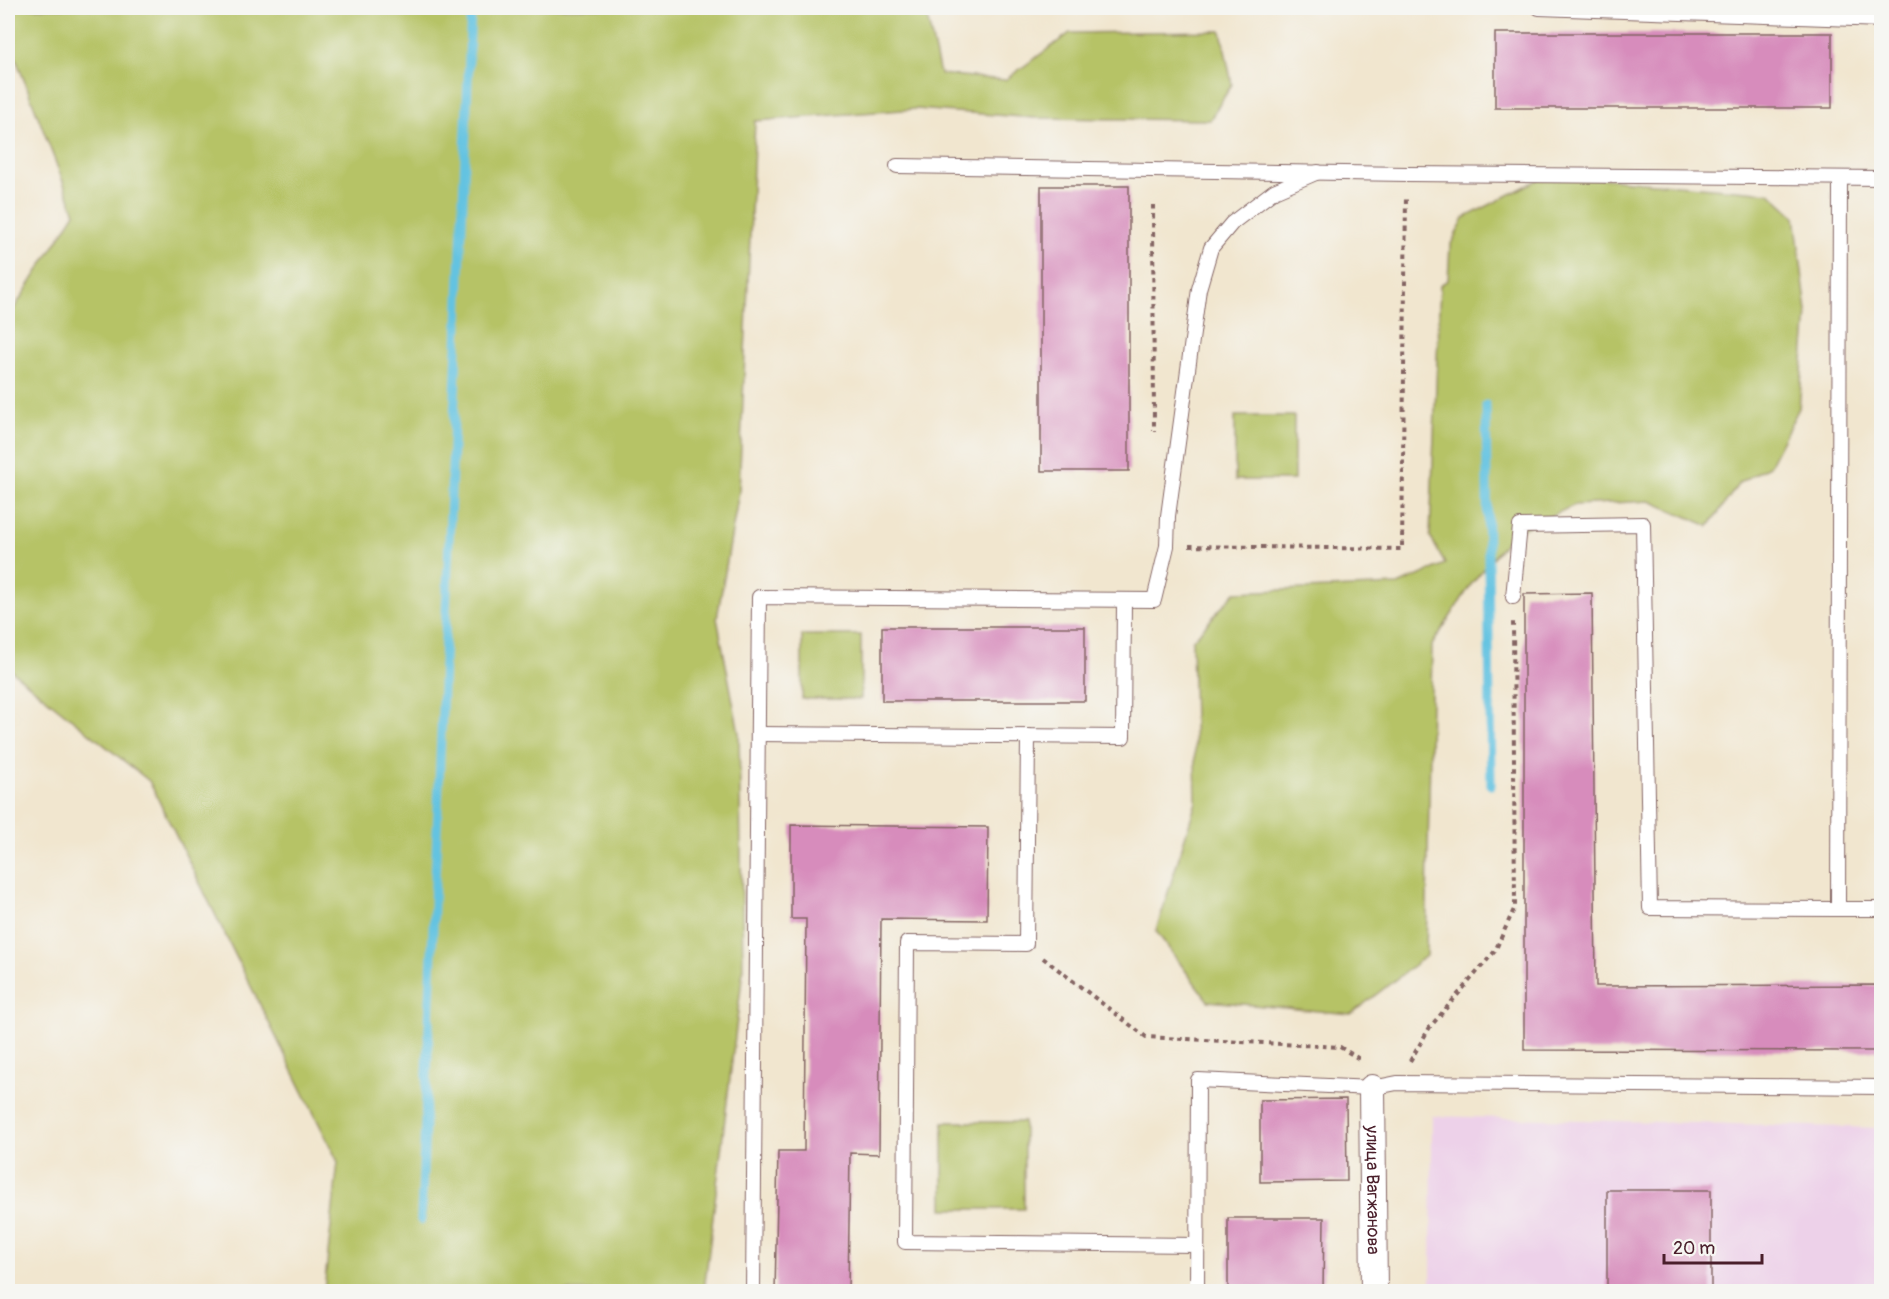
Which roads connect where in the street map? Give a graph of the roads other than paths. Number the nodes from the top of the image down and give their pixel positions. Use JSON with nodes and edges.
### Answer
{"nodes":[{"id":1,"x":1539,"y":8,"type":"edge"},
{"id":2,"x":1881,"y":20,"type":"edge"},
{"id":3,"x":897,"y":166,"type":"dead end"},
{"id":4,"x":1318,"y":172,"type":"junction"},
{"id":5,"x":1840,"y":178,"type":"junction"},
{"id":6,"x":1881,"y":178,"type":"edge"},
{"id":7,"x":1513,"y":597,"type":"road end"},
{"id":8,"x":1124,"y":600,"type":"junction"},
{"id":9,"x":758,"y":734,"type":"junction"},
{"id":10,"x":1028,"y":736,"type":"junction"},
{"id":11,"x":1838,"y":909,"type":"junction"},
{"id":12,"x":1881,"y":909,"type":"edge"},
{"id":13,"x":1881,"y":1087,"type":"edge"},
{"id":14,"x":1372,"y":1088,"type":"junction"},
{"id":15,"x":1197,"y":1245,"type":"junction"},
{"id":16,"x":753,"y":1292,"type":"edge"},
{"id":17,"x":1197,"y":1292,"type":"edge"},
{"id":18,"x":1374,"y":1292,"type":"edge"}],
"edges":[{"from":1,"to":2,"type":"lane"},
{"from":3,"to":4,"type":"lane"},
{"from":4,"to":5,"type":"lane"},
{"from":4,"to":8,"type":"lane"},
{"from":5,"to":6,"type":"lane"},
{"from":5,"to":11,"type":"lane"},
{"from":7,"to":11,"type":"lane"},
{"from":8,"to":9,"type":"lane"},
{"from":8,"to":10,"type":"lane"},
{"from":9,"to":10,"type":"lane"},
{"from":9,"to":16,"type":"lane"},
{"from":10,"to":15,"type":"lane"},
{"from":11,"to":12,"type":"lane"},
{"from":13,"to":14,"type":"lane"},
{"from":14,"to":15,"type":"lane"},
{"from":14,"to":18,"type":"street","name":"улица Вагжанова"},
{"from":15,"to":17,"type":"lane"}]}
